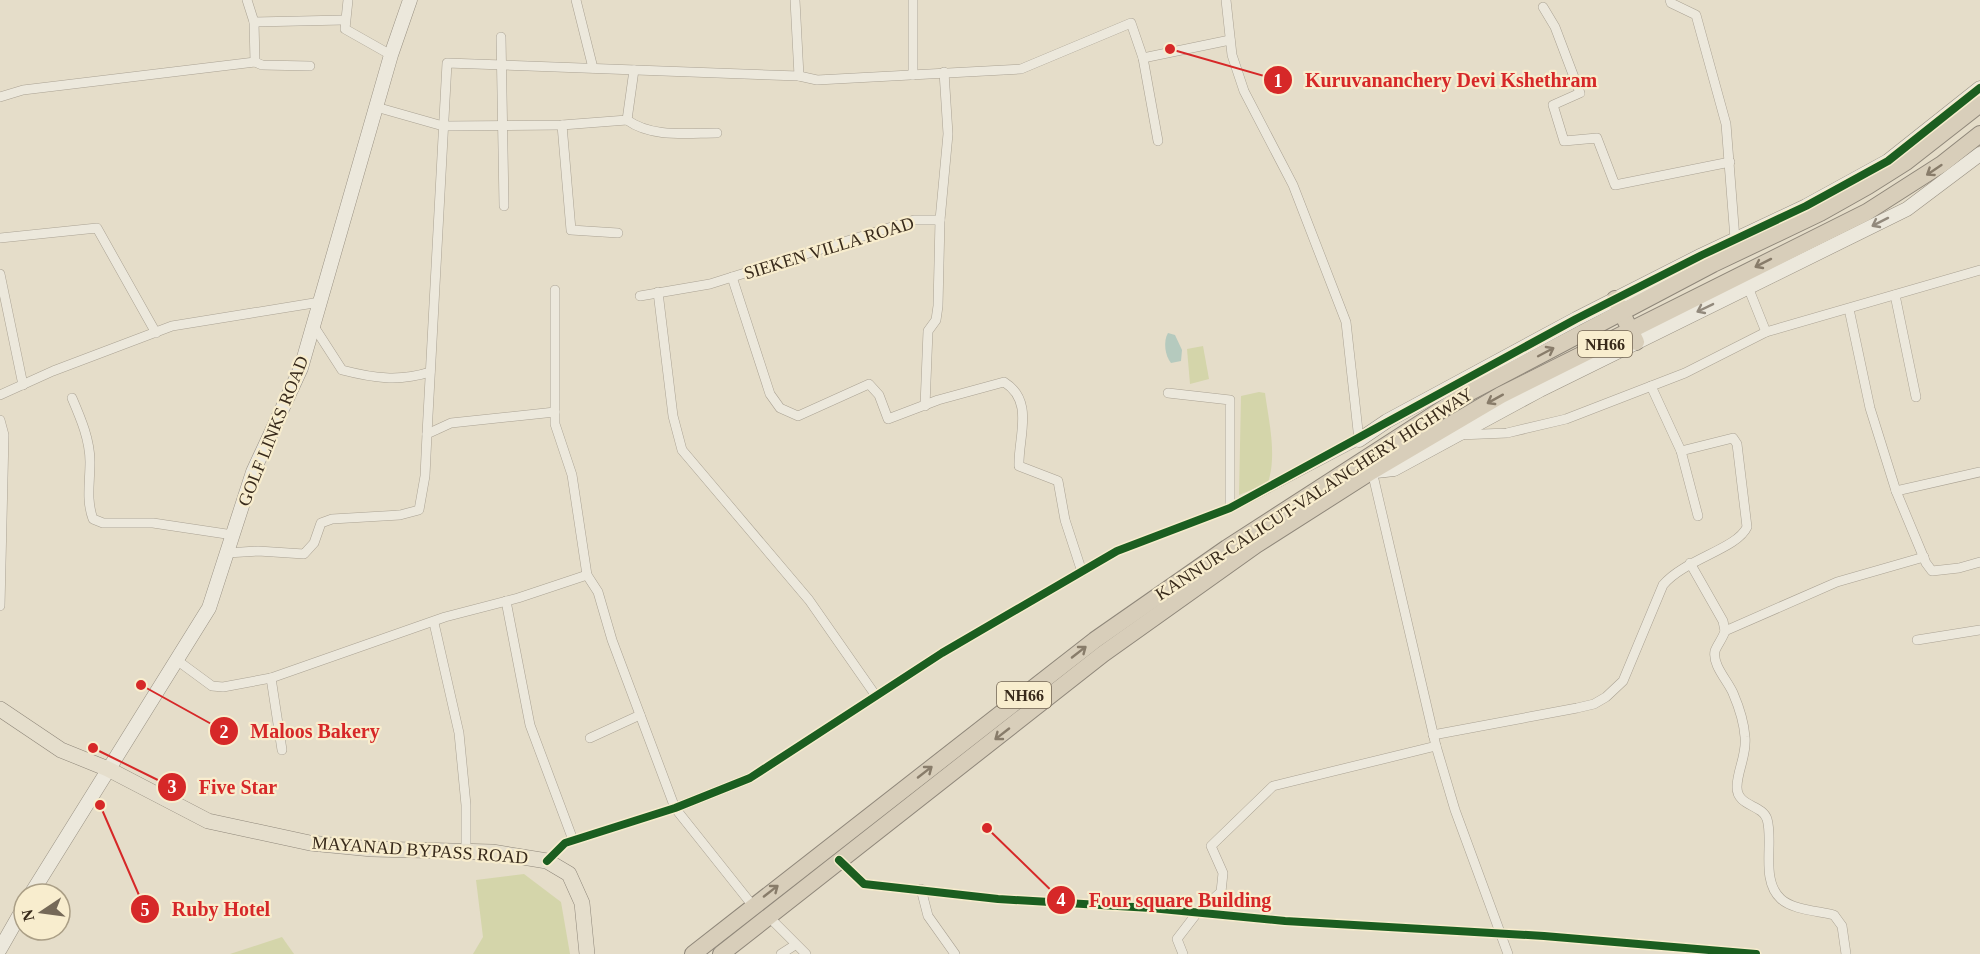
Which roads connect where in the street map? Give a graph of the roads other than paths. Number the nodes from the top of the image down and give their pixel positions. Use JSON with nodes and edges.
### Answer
{"nodes":[{"id":1,"x":247,"y":0,"type":"edge"},
{"id":2,"x":348,"y":0,"type":"edge"},
{"id":3,"x":410,"y":0,"type":"edge"},
{"id":4,"x":576,"y":0,"type":"edge"},
{"id":5,"x":795,"y":0,"type":"edge"},
{"id":6,"x":913,"y":0,"type":"edge"},
{"id":7,"x":1226,"y":0,"type":"edge"},
{"id":8,"x":1670,"y":0,"type":"edge"},
{"id":9,"x":1543,"y":8,"type":"dead end"},
{"id":10,"x":344,"y":20,"type":"junction"},
{"id":11,"x":254,"y":22,"type":"junction"},
{"id":12,"x":501,"y":37,"type":"dead end"},
{"id":13,"x":1230,"y":40,"type":"junction"},
{"id":14,"x":391,"y":55,"type":"junction"},
{"id":15,"x":1143,"y":58,"type":"junction"},
{"id":16,"x":255,"y":62,"type":"junction"},
{"id":17,"x":502,"y":65,"type":"junction"},
{"id":18,"x":310,"y":66,"type":"dead end"},
{"id":19,"x":593,"y":68,"type":"junction"},
{"id":20,"x":634,"y":70,"type":"junction"},
{"id":21,"x":944,"y":72,"type":"junction"},
{"id":22,"x":913,"y":75,"type":"junction"},
{"id":23,"x":799,"y":76,"type":"junction"},
{"id":24,"x":1980,"y":88,"type":"edge"},
{"id":25,"x":0,"y":98,"type":"edge"},
{"id":26,"x":1980,"y":104,"type":"edge"},
{"id":27,"x":376,"y":107,"type":"junction"},
{"id":28,"x":627,"y":120,"type":"junction"},
{"id":29,"x":562,"y":124,"type":"junction"},
{"id":30,"x":443,"y":126,"type":"junction"},
{"id":31,"x":502,"y":126,"type":"junction"},
{"id":32,"x":717,"y":133,"type":"dead end"},
{"id":33,"x":1980,"y":134,"type":"edge"},
{"id":34,"x":1158,"y":141,"type":"dead end"},
{"id":35,"x":1980,"y":154,"type":"edge"},
{"id":36,"x":1730,"y":162,"type":"junction"},
{"id":37,"x":504,"y":206,"type":"dead end"},
{"id":38,"x":940,"y":220,"type":"junction"},
{"id":39,"x":618,"y":233,"type":"dead end"},
{"id":40,"x":0,"y":238,"type":"edge"},
{"id":41,"x":1735,"y":239,"type":"junction"},
{"id":42,"x":1980,"y":270,"type":"edge"},
{"id":43,"x":0,"y":274,"type":"edge"},
{"id":44,"x":732,"y":278,"type":"junction"},
{"id":45,"x":1748,"y":287,"type":"junction"},
{"id":46,"x":555,"y":290,"type":"dead end"},
{"id":47,"x":658,"y":292,"type":"junction"},
{"id":48,"x":640,"y":296,"type":"dead end"},
{"id":49,"x":1895,"y":296,"type":"junction"},
{"id":50,"x":320,"y":302,"type":"junction"},
{"id":51,"x":1618,"y":305,"type":"junction"},
{"id":52,"x":1849,"y":309,"type":"junction"},
{"id":53,"x":313,"y":325,"type":"junction"},
{"id":54,"x":1766,"y":332,"type":"junction"},
{"id":55,"x":156,"y":333,"type":"junction"},
{"id":56,"x":1633,"y":336,"type":"junction"},
{"id":57,"x":430,"y":372,"type":"junction"},
{"id":58,"x":23,"y":385,"type":"junction"},
{"id":59,"x":1651,"y":386,"type":"junction"},
{"id":60,"x":1168,"y":393,"type":"dead end"},
{"id":61,"x":0,"y":395,"type":"edge"},
{"id":62,"x":1916,"y":397,"type":"dead end"},
{"id":63,"x":72,"y":398,"type":"dead end"},
{"id":64,"x":925,"y":406,"type":"junction"},
{"id":65,"x":555,"y":412,"type":"junction"},
{"id":66,"x":0,"y":420,"type":"edge"},
{"id":67,"x":427,"y":434,"type":"junction"},
{"id":68,"x":1457,"y":435,"type":"junction"},
{"id":69,"x":1359,"y":440,"type":"junction"},
{"id":70,"x":1681,"y":452,"type":"junction"},
{"id":71,"x":1372,"y":471,"type":"junction"},
{"id":72,"x":1980,"y":472,"type":"edge"},
{"id":73,"x":1896,"y":491,"type":"junction"},
{"id":74,"x":1230,"y":508,"type":"junction"},
{"id":75,"x":1698,"y":516,"type":"dead end"},
{"id":76,"x":233,"y":535,"type":"junction"},
{"id":77,"x":227,"y":553,"type":"junction"},
{"id":78,"x":1923,"y":557,"type":"junction"},
{"id":79,"x":1690,"y":562,"type":"junction"},
{"id":80,"x":1980,"y":562,"type":"edge"},
{"id":81,"x":1082,"y":572,"type":"junction"},
{"id":82,"x":587,"y":575,"type":"junction"},
{"id":83,"x":507,"y":601,"type":"junction"},
{"id":84,"x":0,"y":606,"type":"edge"},
{"id":85,"x":434,"y":623,"type":"junction"},
{"id":86,"x":1980,"y":630,"type":"edge"},
{"id":87,"x":1725,"y":631,"type":"junction"},
{"id":88,"x":1917,"y":640,"type":"dead end"},
{"id":89,"x":178,"y":661,"type":"junction"},
{"id":90,"x":271,"y":678,"type":"junction"},
{"id":91,"x":876,"y":696,"type":"junction"},
{"id":92,"x":0,"y":709,"type":"edge"},
{"id":93,"x":640,"y":715,"type":"junction"},
{"id":94,"x":1433,"y":735,"type":"junction"},
{"id":95,"x":590,"y":738,"type":"dead end"},
{"id":96,"x":1436,"y":746,"type":"junction"},
{"id":97,"x":282,"y":750,"type":"dead end"},
{"id":98,"x":108,"y":769,"type":"junction"},
{"id":99,"x":675,"y":808,"type":"junction"},
{"id":100,"x":573,"y":840,"type":"junction"},
{"id":101,"x":466,"y":851,"type":"junction"},
{"id":102,"x":839,"y":860,"type":"junction"},
{"id":103,"x":547,"y":861,"type":"junction"},
{"id":104,"x":38,"y":882,"type":"edge"},
{"id":105,"x":921,"y":889,"type":"junction"},
{"id":106,"x":753,"y":906,"type":"junction"},
{"id":107,"x":1197,"y":913,"type":"junction"},
{"id":108,"x":768,"y":916,"type":"junction"},
{"id":109,"x":12,"y":928,"type":"edge"},
{"id":110,"x":1501,"y":934,"type":"junction"},
{"id":111,"x":795,"y":945,"type":"junction"},
{"id":112,"x":0,"y":950,"type":"edge"},
{"id":113,"x":587,"y":954,"type":"edge"},
{"id":114,"x":693,"y":954,"type":"edge"},
{"id":115,"x":721,"y":954,"type":"edge"},
{"id":116,"x":781,"y":954,"type":"edge"},
{"id":117,"x":806,"y":954,"type":"edge"},
{"id":118,"x":955,"y":954,"type":"edge"},
{"id":119,"x":1183,"y":954,"type":"edge"},
{"id":120,"x":1508,"y":954,"type":"edge"},
{"id":121,"x":1756,"y":954,"type":"edge"},
{"id":122,"x":1846,"y":954,"type":"edge"}],
"edges":[{"from":1,"to":11,"type":"street"},
{"from":2,"to":10,"type":"street"},
{"from":3,"to":14,"type":"street","name":"GOLF LINKS ROAD"},
{"from":4,"to":19,"type":"street"},
{"from":5,"to":23,"type":"street"},
{"from":6,"to":22,"type":"street"},
{"from":7,"to":13,"type":"street"},
{"from":8,"to":36,"type":"street"},
{"from":9,"to":36,"type":"street"},
{"from":10,"to":11,"type":"street"},
{"from":10,"to":14,"type":"street"},
{"from":11,"to":16,"type":"street"},
{"from":12,"to":17,"type":"street"},
{"from":13,"to":15,"type":"street"},
{"from":13,"to":69,"type":"street"},
{"from":14,"to":27,"type":"street","name":"GOLF LINKS ROAD"},
{"from":15,"to":21,"type":"street"},
{"from":15,"to":34,"type":"street"},
{"from":16,"to":18,"type":"street"},
{"from":16,"to":25,"type":"street"},
{"from":17,"to":19,"type":"street"},
{"from":17,"to":30,"type":"street"},
{"from":17,"to":31,"type":"street"},
{"from":19,"to":20,"type":"street"},
{"from":20,"to":23,"type":"street"},
{"from":20,"to":28,"type":"street"},
{"from":21,"to":22,"type":"street"},
{"from":21,"to":38,"type":"street"},
{"from":22,"to":23,"type":"street"},
{"from":24,"to":41,"type":"street"},
{"from":26,"to":51,"type":"highway","name":"KANNUR-CALICUT-VALANCHERY HIGHWAY","number":"NH66"},
{"from":27,"to":30,"type":"street"},
{"from":27,"to":50,"type":"street","name":"GOLF LINKS ROAD"},
{"from":28,"to":29,"type":"street"},
{"from":28,"to":32,"type":"street"},
{"from":29,"to":31,"type":"street"},
{"from":29,"to":39,"type":"street"},
{"from":30,"to":31,"type":"street"},
{"from":30,"to":57,"type":"street"},
{"from":31,"to":37,"type":"street"},
{"from":33,"to":56,"type":"highway","name":"KANNUR-CALICUT-VALANCHERY HIGHWAY","number":"NH66","one_way":true},
{"from":35,"to":45,"type":"street","one_way":true},
{"from":36,"to":41,"type":"street"},
{"from":38,"to":44,"type":"street","name":"SIEKEN VILLA ROAD"},
{"from":38,"to":64,"type":"street","name":"SIEKEN VILLA ROAD"},
{"from":40,"to":55,"type":"street"},
{"from":41,"to":51,"type":"street"},
{"from":42,"to":49,"type":"street"},
{"from":43,"to":58,"type":"street"},
{"from":44,"to":47,"type":"street","name":"SIEKEN VILLA ROAD"},
{"from":44,"to":64,"type":"street"},
{"from":45,"to":54,"type":"street"},
{"from":45,"to":56,"type":"street","one_way":true},
{"from":46,"to":65,"type":"street"},
{"from":47,"to":48,"type":"street","name":"SIEKEN VILLA ROAD"},
{"from":47,"to":91,"type":"street"},
{"from":49,"to":52,"type":"street"},
{"from":49,"to":62,"type":"street"},
{"from":50,"to":53,"type":"street","name":"GOLF LINKS ROAD"},
{"from":50,"to":55,"type":"street"},
{"from":51,"to":56,"type":"highway"},
{"from":51,"to":69,"type":"street"},
{"from":106,"to":51,"type":"highway","name":"KANNUR-CALICUT-VALANCHERY HIGHWAY","number":"NH66","one_way":true},
{"from":52,"to":54,"type":"street"},
{"from":52,"to":73,"type":"street"},
{"from":53,"to":57,"type":"street"},
{"from":53,"to":76,"type":"street","name":"GOLF LINKS ROAD"},
{"from":54,"to":59,"type":"street"},
{"from":55,"to":58,"type":"street"},
{"from":56,"to":68,"type":"street"},
{"from":56,"to":71,"type":"highway","name":"KANNUR-CALICUT-VALANCHERY HIGHWAY","number":"NH66","one_way":true},
{"from":57,"to":67,"type":"street"},
{"from":58,"to":61,"type":"street"},
{"from":59,"to":68,"type":"street"},
{"from":59,"to":70,"type":"street"},
{"from":60,"to":74,"type":"street"},
{"from":63,"to":76,"type":"street"},
{"from":64,"to":81,"type":"street"},
{"from":65,"to":67,"type":"street"},
{"from":65,"to":82,"type":"street"},
{"from":66,"to":84,"type":"street"},
{"from":67,"to":77,"type":"street"},
{"from":68,"to":71,"type":"street"},
{"from":69,"to":74,"type":"street"},
{"from":70,"to":75,"type":"street"},
{"from":70,"to":79,"type":"street"},
{"from":71,"to":94,"type":"street"},
{"from":71,"to":102,"type":"highway","name":"KANNUR-CALICUT-VALANCHERY HIGHWAY","number":"NH66","one_way":true},
{"from":72,"to":73,"type":"street"},
{"from":73,"to":78,"type":"street"},
{"from":74,"to":81,"type":"street"},
{"from":76,"to":77,"type":"street","name":"GOLF LINKS ROAD"},
{"from":77,"to":89,"type":"street","name":"GOLF LINKS ROAD"},
{"from":78,"to":80,"type":"street"},
{"from":78,"to":87,"type":"street"},
{"from":79,"to":87,"type":"street"},
{"from":79,"to":94,"type":"street"},
{"from":81,"to":91,"type":"street"},
{"from":82,"to":83,"type":"street"},
{"from":82,"to":93,"type":"street"},
{"from":83,"to":85,"type":"street"},
{"from":83,"to":100,"type":"street"},
{"from":85,"to":90,"type":"street"},
{"from":85,"to":101,"type":"street"},
{"from":86,"to":88,"type":"street"},
{"from":87,"to":122,"type":"street"},
{"from":89,"to":90,"type":"street"},
{"from":89,"to":98,"type":"street","name":"GOLF LINKS ROAD"},
{"from":90,"to":97,"type":"street"},
{"from":91,"to":99,"type":"street"},
{"from":92,"to":98,"type":"main road","name":"MAYANAD BYPASS ROAD"},
{"from":93,"to":95,"type":"street"},
{"from":93,"to":99,"type":"street"},
{"from":94,"to":96,"type":"street"},
{"from":96,"to":107,"type":"street"},
{"from":96,"to":110,"type":"street"},
{"from":98,"to":101,"type":"main road","name":"MAYANAD BYPASS ROAD"},
{"from":98,"to":104,"type":"street","name":"GOLF LINKS ROAD"},
{"from":99,"to":100,"type":"street"},
{"from":99,"to":106,"type":"street"},
{"from":100,"to":103,"type":"street"},
{"from":101,"to":103,"type":"main road","name":"MAYANAD BYPASS ROAD"},
{"from":102,"to":105,"type":"street"},
{"from":102,"to":108,"type":"highway","name":"KANNUR-CALICUT-VALANCHERY HIGHWAY","number":"NH66"},
{"from":103,"to":113,"type":"main road","name":"MAYANAD BYPASS ROAD"},
{"from":105,"to":107,"type":"street"},
{"from":105,"to":118,"type":"street"},
{"from":106,"to":114,"type":"highway","name":"KANNUR-CALICUT-VALANCHERY HIGHWAY","number":"NH66"},
{"from":107,"to":110,"type":"street"},
{"from":107,"to":119,"type":"street"},
{"from":108,"to":111,"type":"street"},
{"from":108,"to":115,"type":"highway","name":"KANNUR-CALICUT-VALANCHERY HIGHWAY","number":"NH66"},
{"from":109,"to":112,"type":"street"},
{"from":110,"to":120,"type":"street"},
{"from":110,"to":121,"type":"street"},
{"from":111,"to":116,"type":"street"},
{"from":111,"to":117,"type":"street"}]}
